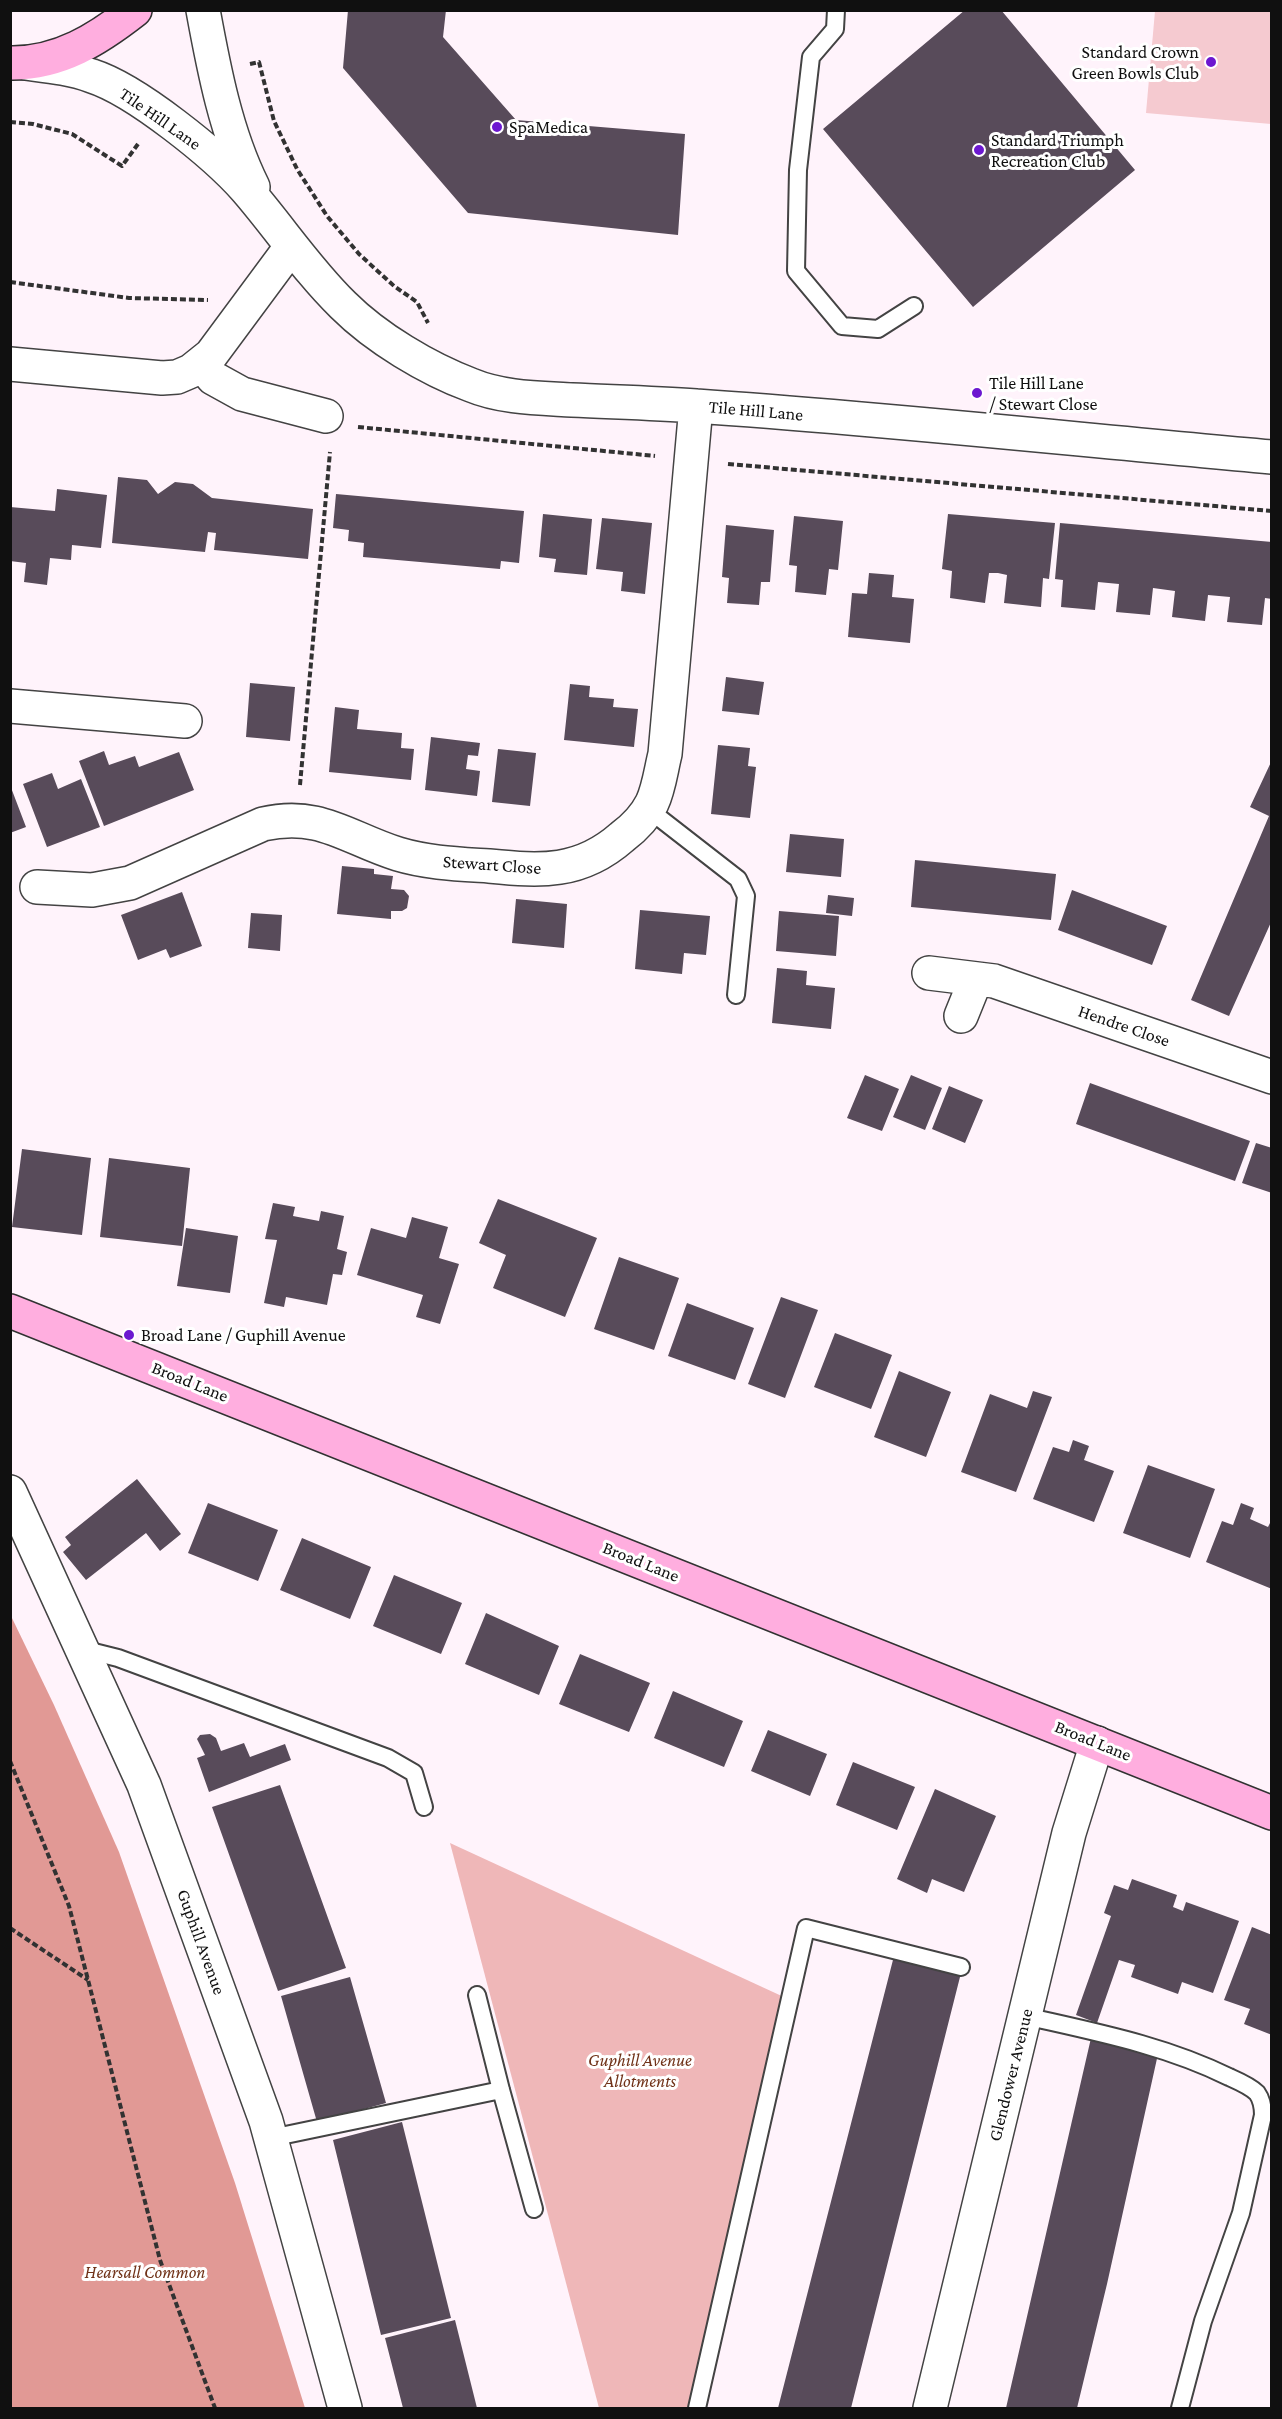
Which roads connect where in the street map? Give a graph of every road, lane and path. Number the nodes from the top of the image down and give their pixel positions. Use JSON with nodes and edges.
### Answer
{"nodes":[{"id":1,"x":135,"y":10,"type":"edge"},
{"id":2,"x":203,"y":10,"type":"edge"},
{"id":3,"x":836,"y":10,"type":"edge"},
{"id":4,"x":17,"y":63,"type":"edge"},
{"id":5,"x":240,"y":67,"type":"dead end"},
{"id":6,"x":10,"y":122,"type":"edge"},
{"id":7,"x":135,"y":149,"type":"dead end"},
{"id":8,"x":270,"y":221,"type":"junction"},
{"id":9,"x":291,"y":247,"type":"junction"},
{"id":10,"x":914,"y":306,"type":"dead end"},
{"id":11,"x":201,"y":363,"type":"junction"},
{"id":12,"x":10,"y":364,"type":"edge"},
{"id":13,"x":457,"y":379,"type":"junction"},
{"id":14,"x":696,"y":406,"type":"junction"},
{"id":15,"x":328,"y":420,"type":"junction"},
{"id":16,"x":1272,"y":457,"type":"edge"},
{"id":17,"x":691,"y":459,"type":"junction"},
{"id":18,"x":1272,"y":511,"type":"edge"},
{"id":19,"x":10,"y":706,"type":"edge"},
{"id":20,"x":185,"y":721,"type":"dead end"},
{"id":21,"x":648,"y":809,"type":"junction"},
{"id":22,"x":297,"y":819,"type":"junction"},
{"id":23,"x":38,"y":887,"type":"dead end"},
{"id":24,"x":929,"y":973,"type":"dead end"},
{"id":25,"x":976,"y":979,"type":"junction"},
{"id":26,"x":736,"y":995,"type":"dead end"},
{"id":27,"x":961,"y":1016,"type":"dead end"},
{"id":28,"x":1272,"y":1077,"type":"edge"},
{"id":29,"x":10,"y":1311,"type":"edge"},
{"id":30,"x":10,"y":1492,"type":"edge"},
{"id":31,"x":82,"y":1649,"type":"junction"},
{"id":32,"x":1097,"y":1743,"type":"junction"},
{"id":33,"x":10,"y":1761,"type":"edge"},
{"id":34,"x":424,"y":1807,"type":"dead end"},
{"id":35,"x":1272,"y":1813,"type":"edge"},
{"id":36,"x":10,"y":1928,"type":"edge"},
{"id":37,"x":961,"y":1967,"type":"dead end"},
{"id":38,"x":88,"y":1981,"type":"junction"},
{"id":39,"x":477,"y":1995,"type":"dead end"},
{"id":40,"x":1025,"y":2016,"type":"junction"},
{"id":41,"x":501,"y":2090,"type":"junction"},
{"id":42,"x":271,"y":2139,"type":"junction"},
{"id":43,"x":534,"y":2209,"type":"dead end"},
{"id":44,"x":215,"y":2409,"type":"edge"},
{"id":45,"x":345,"y":2409,"type":"edge"},
{"id":46,"x":697,"y":2409,"type":"edge"},
{"id":47,"x":930,"y":2409,"type":"edge"},
{"id":48,"x":1180,"y":2409,"type":"edge"}],
"edges":[{"from":1,"to":4,"type":"street"},
{"from":2,"to":8,"type":"street","name":"Tile Hill Lane"},
{"from":3,"to":10,"type":"lane"},
{"from":4,"to":8,"type":"street","name":"Tile Hill Lane"},
{"from":5,"to":13,"type":"path"},
{"from":6,"to":7,"type":"path"},
{"from":8,"to":9,"type":"street","name":"Tile Hill Lane"},
{"from":9,"to":11,"type":"street"},
{"from":9,"to":13,"type":"street","name":"Tile Hill Lane"},
{"from":11,"to":12,"type":"street"},
{"from":11,"to":15,"type":"street"},
{"from":13,"to":14,"type":"street","name":"Tile Hill Lane"},
{"from":14,"to":16,"type":"street","name":"Tile Hill Lane"},
{"from":14,"to":17,"type":"street","name":"Stewart Close"},
{"from":15,"to":17,"type":"path"},
{"from":15,"to":22,"type":"path"},
{"from":17,"to":18,"type":"path"},
{"from":17,"to":21,"type":"street","name":"Stewart Close"},
{"from":19,"to":20,"type":"street"},
{"from":21,"to":22,"type":"street","name":"Stewart Close"},
{"from":21,"to":26,"type":"lane"},
{"from":22,"to":23,"type":"street","name":"Stewart Close"},
{"from":24,"to":25,"type":"street","name":"Hendre Close"},
{"from":25,"to":27,"type":"street"},
{"from":25,"to":28,"type":"street","name":"Hendre Close"},
{"from":29,"to":32,"type":"street","name":"Broad Lane"},
{"from":30,"to":31,"type":"street","name":"Guphill Avenue"},
{"from":31,"to":34,"type":"lane"},
{"from":31,"to":42,"type":"street","name":"Guphill Avenue"},
{"from":32,"to":35,"type":"street","name":"Broad Lane"},
{"from":32,"to":40,"type":"street","name":"Glendower Avenue"},
{"from":33,"to":38,"type":"path"},
{"from":36,"to":38,"type":"path"},
{"from":37,"to":46,"type":"lane"},
{"from":38,"to":44,"type":"path"},
{"from":39,"to":41,"type":"lane"},
{"from":40,"to":47,"type":"street","name":"Glendower Avenue"},
{"from":40,"to":48,"type":"lane"},
{"from":41,"to":42,"type":"lane"},
{"from":41,"to":43,"type":"lane"},
{"from":42,"to":45,"type":"street","name":"Guphill Avenue"}]}
